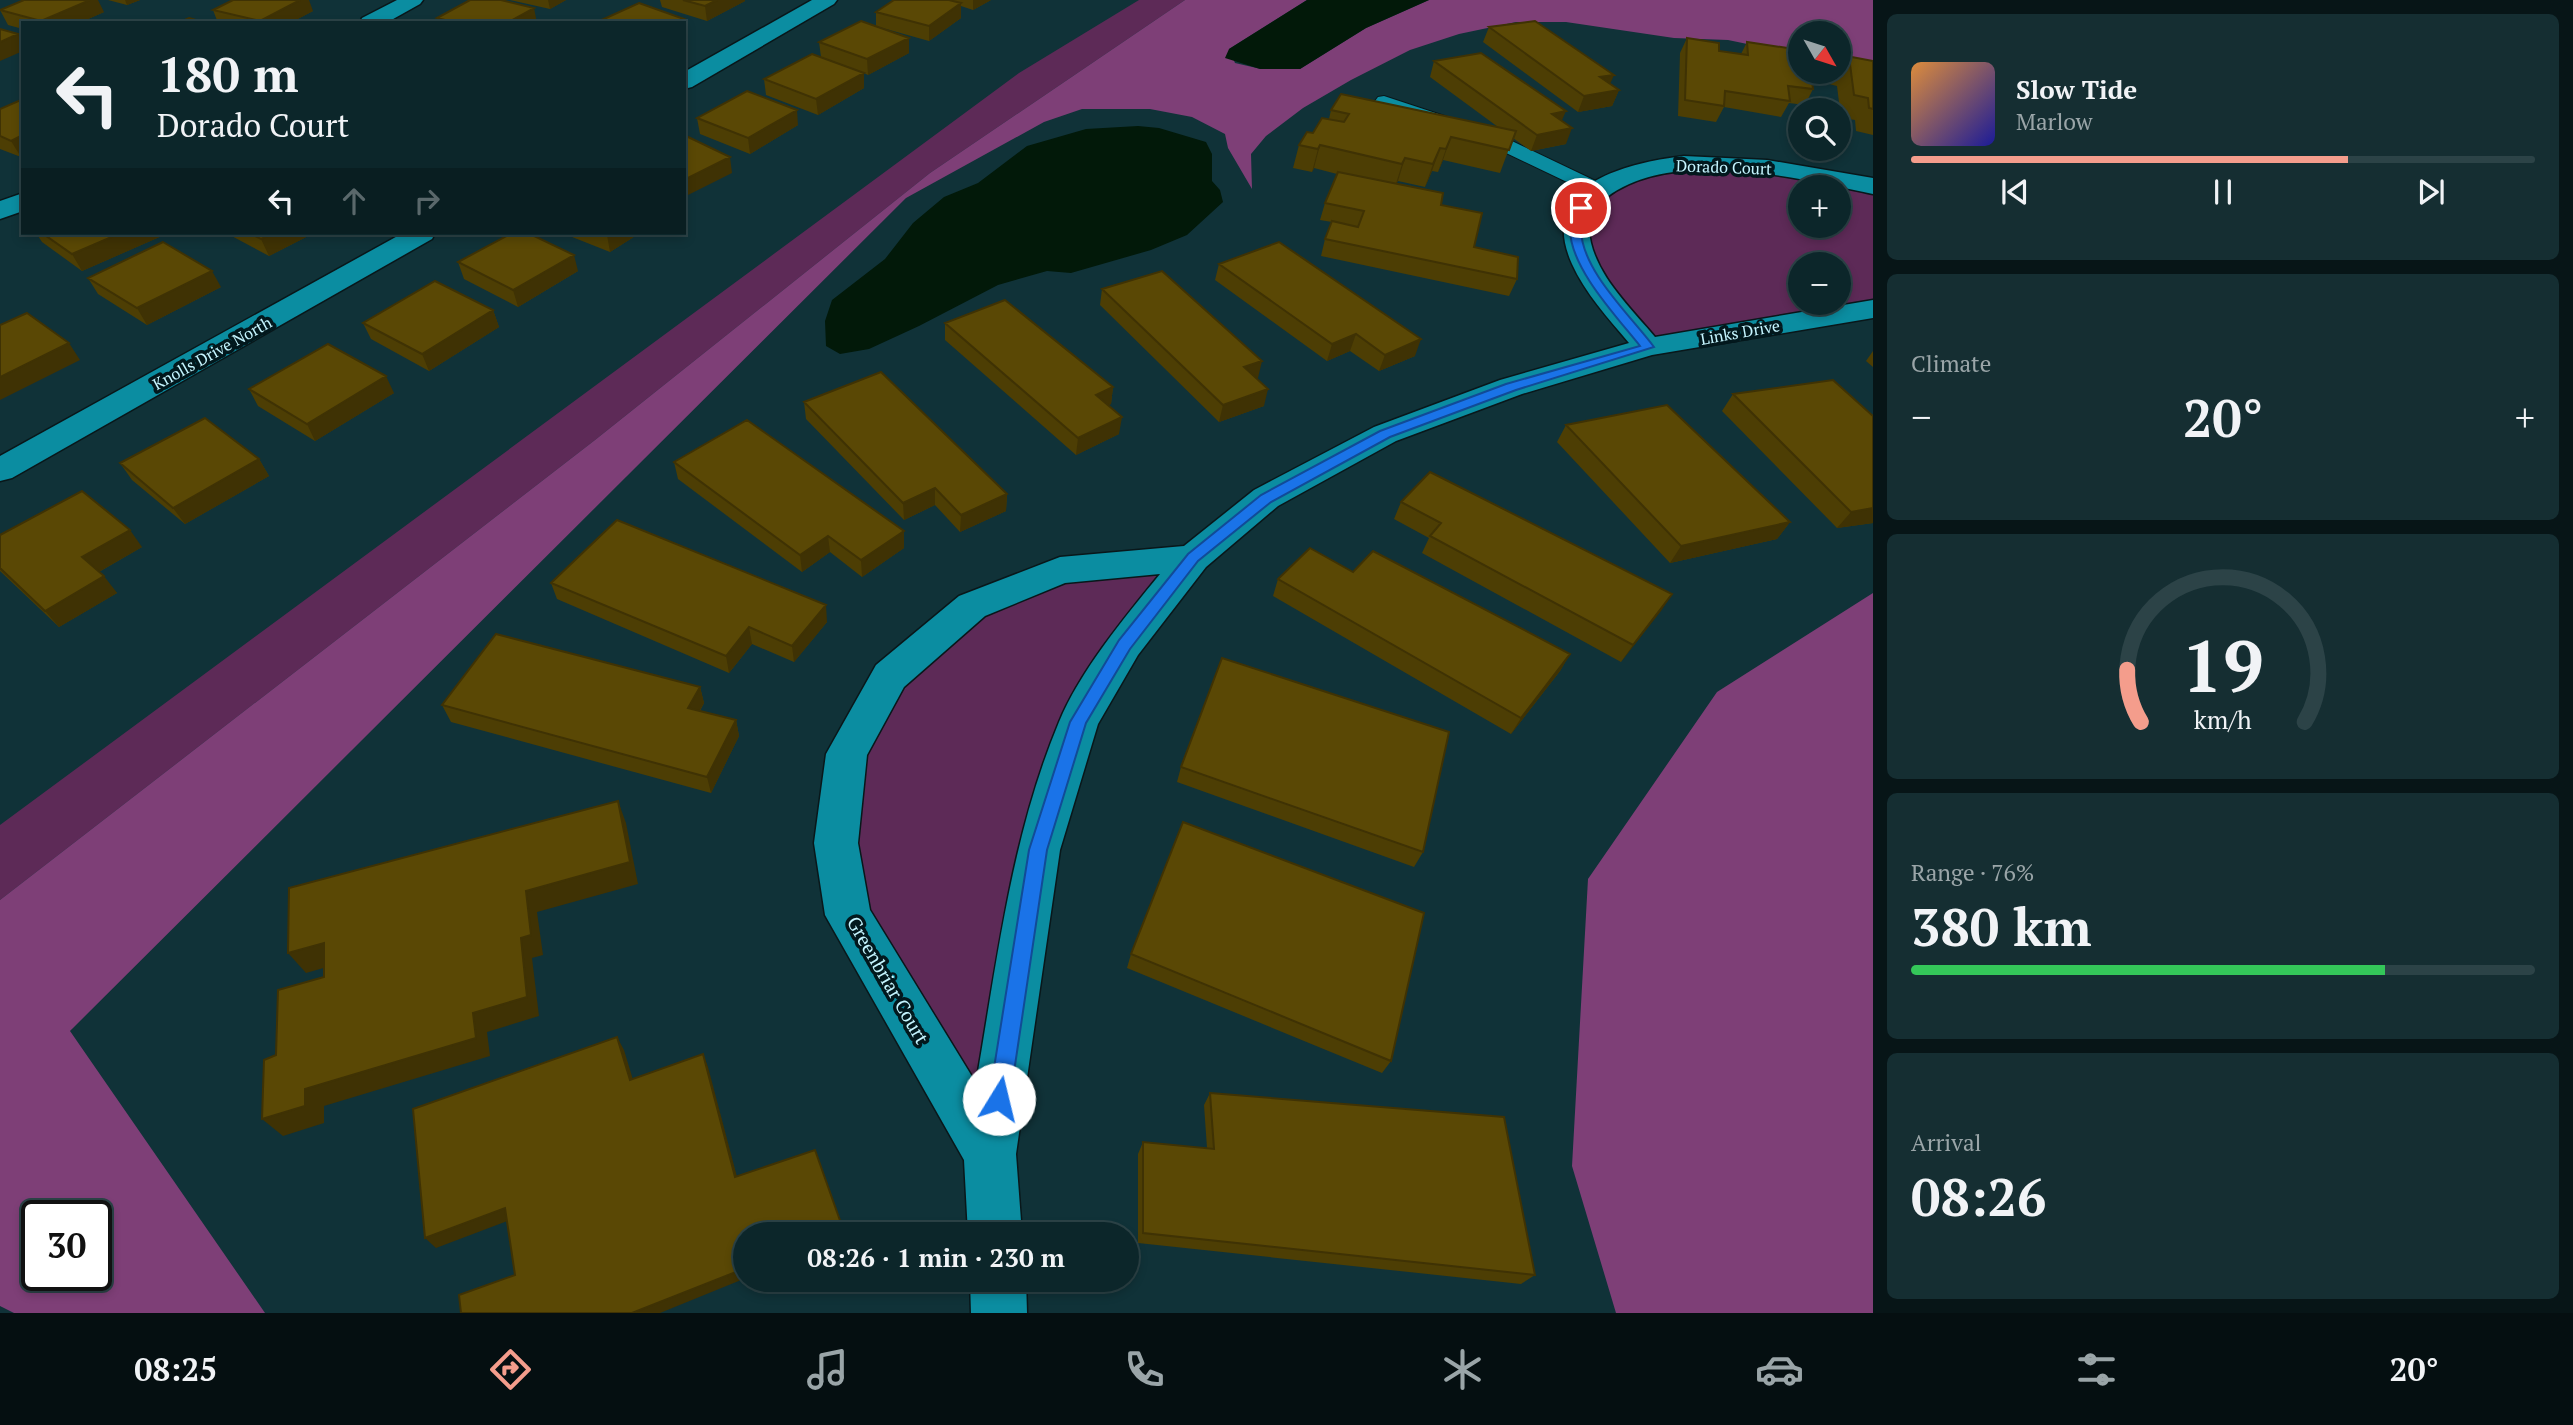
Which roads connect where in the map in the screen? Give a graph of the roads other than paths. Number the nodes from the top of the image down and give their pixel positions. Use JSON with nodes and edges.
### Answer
{"nodes":[{"id":1,"x":412,"y":0,"type":"edge"},
{"id":2,"x":827,"y":0,"type":"edge"},
{"id":3,"x":374,"y":21,"type":"edge"},
{"id":4,"x":686,"y":81,"type":"edge"},
{"id":5,"x":1384,"y":101,"type":"edge"},
{"id":6,"x":1873,"y":186,"type":"edge"},
{"id":7,"x":1597,"y":189,"type":"junction"},
{"id":8,"x":21,"y":202,"type":"edge"},
{"id":9,"x":0,"y":211,"type":"edge"},
{"id":10,"x":418,"y":235,"type":"edge"},
{"id":11,"x":1873,"y":309,"type":"edge"},
{"id":12,"x":1648,"y":347,"type":"junction"},
{"id":13,"x":0,"y":470,"type":"edge"},
{"id":14,"x":1193,"y":558,"type":"junction"},
{"id":15,"x":990,"y":1154,"type":"junction"},
{"id":16,"x":994,"y":1222,"type":"edge"},
{"id":17,"x":998,"y":1292,"type":"edge"},
{"id":18,"x":999,"y":1313,"type":"edge"}],
"edges":[{"from":1,"to":3,"type":"street"},
{"from":2,"to":4,"type":"street"},
{"from":5,"to":7,"type":"lane"},
{"from":6,"to":7,"type":"street","name":"Dorado Court"},
{"from":7,"to":12,"type":"street"},
{"from":8,"to":9,"type":"street"},
{"from":10,"to":13,"type":"street","name":"Knolls Drive North"},
{"from":11,"to":12,"type":"street","name":"Links Drive"},
{"from":12,"to":14,"type":"street","name":"Links Drive"},
{"from":14,"to":15,"type":"street","name":"Links Drive"},
{"from":14,"to":15,"type":"street","name":"Greenbriar Court"},
{"from":15,"to":16,"type":"street"},
{"from":17,"to":18,"type":"street"}]}
